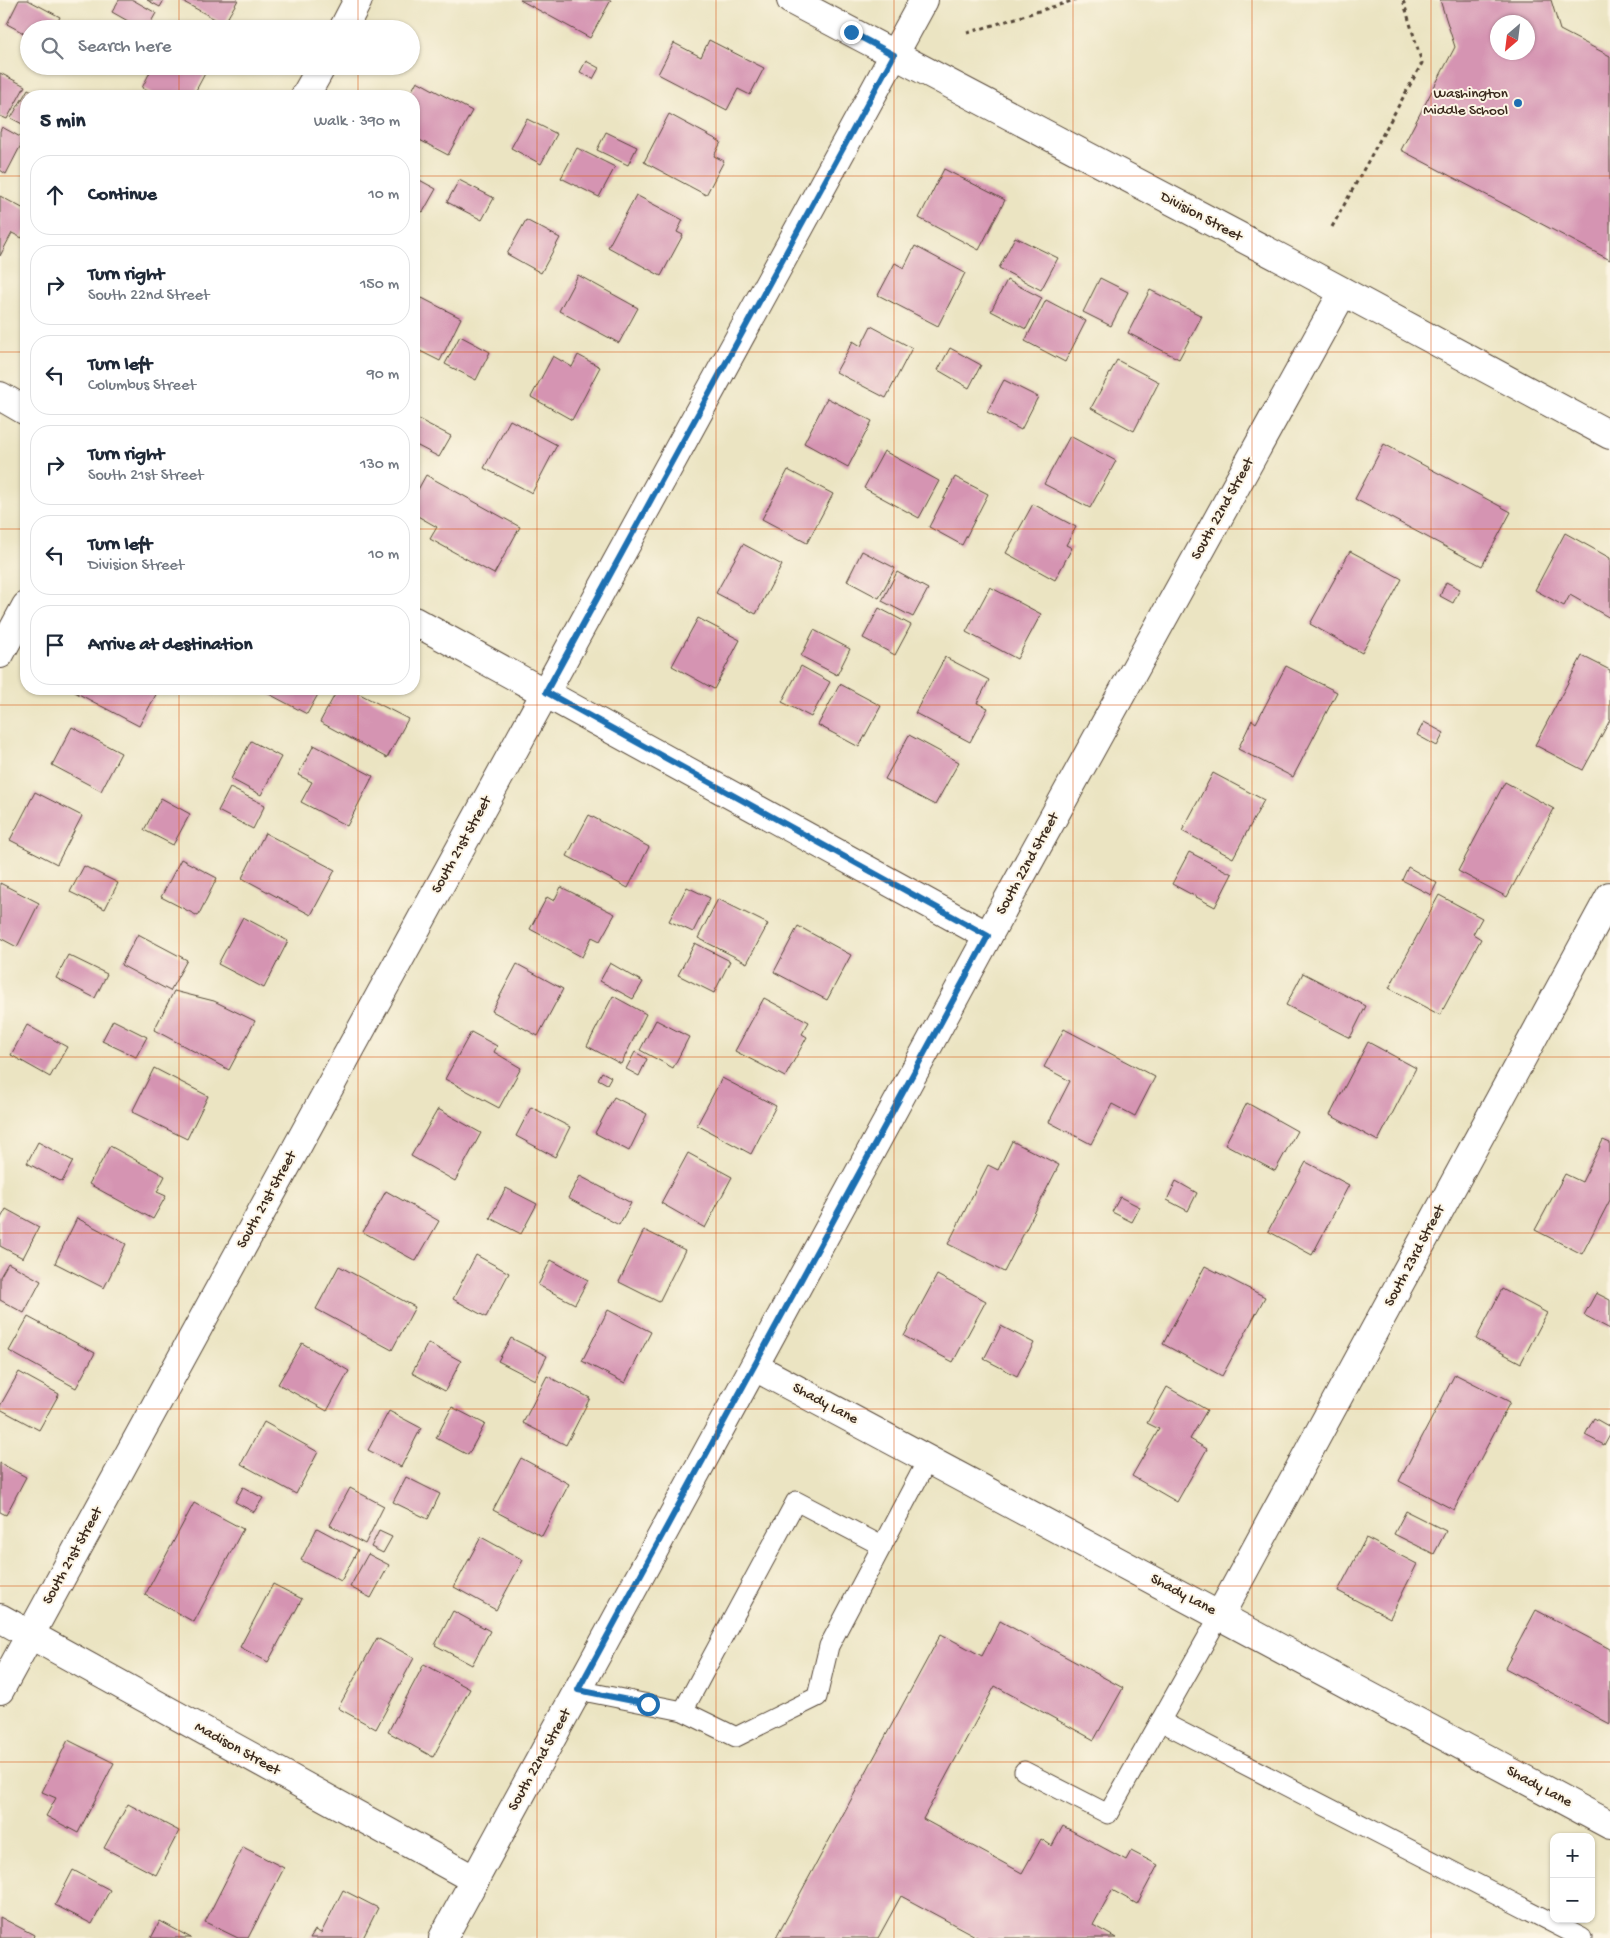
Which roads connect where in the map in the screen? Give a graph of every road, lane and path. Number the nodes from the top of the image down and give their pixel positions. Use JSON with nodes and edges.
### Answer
{"nodes":[{"id":1,"x":358,"y":0,"type":"edge"},
{"id":2,"x":790,"y":0,"type":"edge"},
{"id":3,"x":924,"y":0,"type":"edge"},
{"id":4,"x":1075,"y":0,"type":"edge"},
{"id":5,"x":1403,"y":0,"type":"edge"},
{"id":6,"x":347,"y":20,"type":"edge"},
{"id":7,"x":967,"y":33,"type":"dead end"},
{"id":8,"x":894,"y":55,"type":"junction"},
{"id":9,"x":317,"y":75,"type":"edge"},
{"id":10,"x":309,"y":90,"type":"edge"},
{"id":11,"x":1332,"y":227,"type":"dead end"},
{"id":12,"x":1343,"y":292,"type":"junction"},
{"id":13,"x":0,"y":396,"type":"edge"},
{"id":14,"x":20,"y":408,"type":"edge"},
{"id":15,"x":1610,"y":435,"type":"edge"},
{"id":16,"x":20,"y":617,"type":"edge"},
{"id":17,"x":420,"y":624,"type":"edge"},
{"id":18,"x":0,"y":654,"type":"edge"},
{"id":19,"x":546,"y":692,"type":"junction"},
{"id":20,"x":1610,"y":896,"type":"edge"},
{"id":21,"x":988,"y":936,"type":"junction"},
{"id":22,"x":755,"y":1367,"type":"junction"},
{"id":23,"x":928,"y":1459,"type":"junction"},
{"id":24,"x":882,"y":1546,"type":"junction"},
{"id":25,"x":1220,"y":1615,"type":"junction"},
{"id":26,"x":0,"y":1618,"type":"edge"},
{"id":27,"x":30,"y":1635,"type":"junction"},
{"id":28,"x":0,"y":1690,"type":"edge"},
{"id":29,"x":578,"y":1690,"type":"junction"},
{"id":30,"x":682,"y":1711,"type":"junction"},
{"id":31,"x":1160,"y":1721,"type":"junction"},
{"id":32,"x":1024,"y":1771,"type":"dead end"},
{"id":33,"x":1610,"y":1825,"type":"edge"},
{"id":34,"x":475,"y":1880,"type":"junction"},
{"id":35,"x":443,"y":1938,"type":"edge"},
{"id":36,"x":1582,"y":1938,"type":"edge"}],
"edges":[{"from":1,"to":6,"type":"street"},
{"from":2,"to":8,"type":"street","name":"Division Street"},
{"from":3,"to":8,"type":"street","name":"South 21st Street"},
{"from":4,"to":7,"type":"path"},
{"from":5,"to":11,"type":"path"},
{"from":8,"to":12,"type":"street","name":"Division Street"},
{"from":8,"to":19,"type":"street","name":"South 21st Street"},
{"from":9,"to":10,"type":"street"},
{"from":12,"to":15,"type":"street","name":"Division Street"},
{"from":12,"to":21,"type":"street","name":"South 22nd Street"},
{"from":13,"to":14,"type":"street"},
{"from":16,"to":18,"type":"street"},
{"from":17,"to":19,"type":"street"},
{"from":19,"to":21,"type":"street"},
{"from":19,"to":27,"type":"street","name":"South 21st Street"},
{"from":20,"to":25,"type":"street","name":"South 23rd Street"},
{"from":21,"to":22,"type":"street","name":"South 22nd Street"},
{"from":22,"to":23,"type":"street","name":"Shady Lane"},
{"from":22,"to":29,"type":"street","name":"South 22nd Street"},
{"from":23,"to":24,"type":"lane"},
{"from":23,"to":25,"type":"street","name":"Shady Lane"},
{"from":24,"to":30,"type":"lane"},
{"from":24,"to":30,"type":"lane"},
{"from":25,"to":31,"type":"lane"},
{"from":25,"to":33,"type":"street","name":"Shady Lane"},
{"from":26,"to":27,"type":"street","name":"Madison Street"},
{"from":27,"to":28,"type":"street","name":"South 21st Street"},
{"from":27,"to":34,"type":"street","name":"Madison Street"},
{"from":29,"to":30,"type":"lane"},
{"from":29,"to":34,"type":"street","name":"South 22nd Street"},
{"from":31,"to":32,"type":"lane"},
{"from":31,"to":36,"type":"lane"},
{"from":34,"to":35,"type":"street","name":"South 22nd Street"}]}
